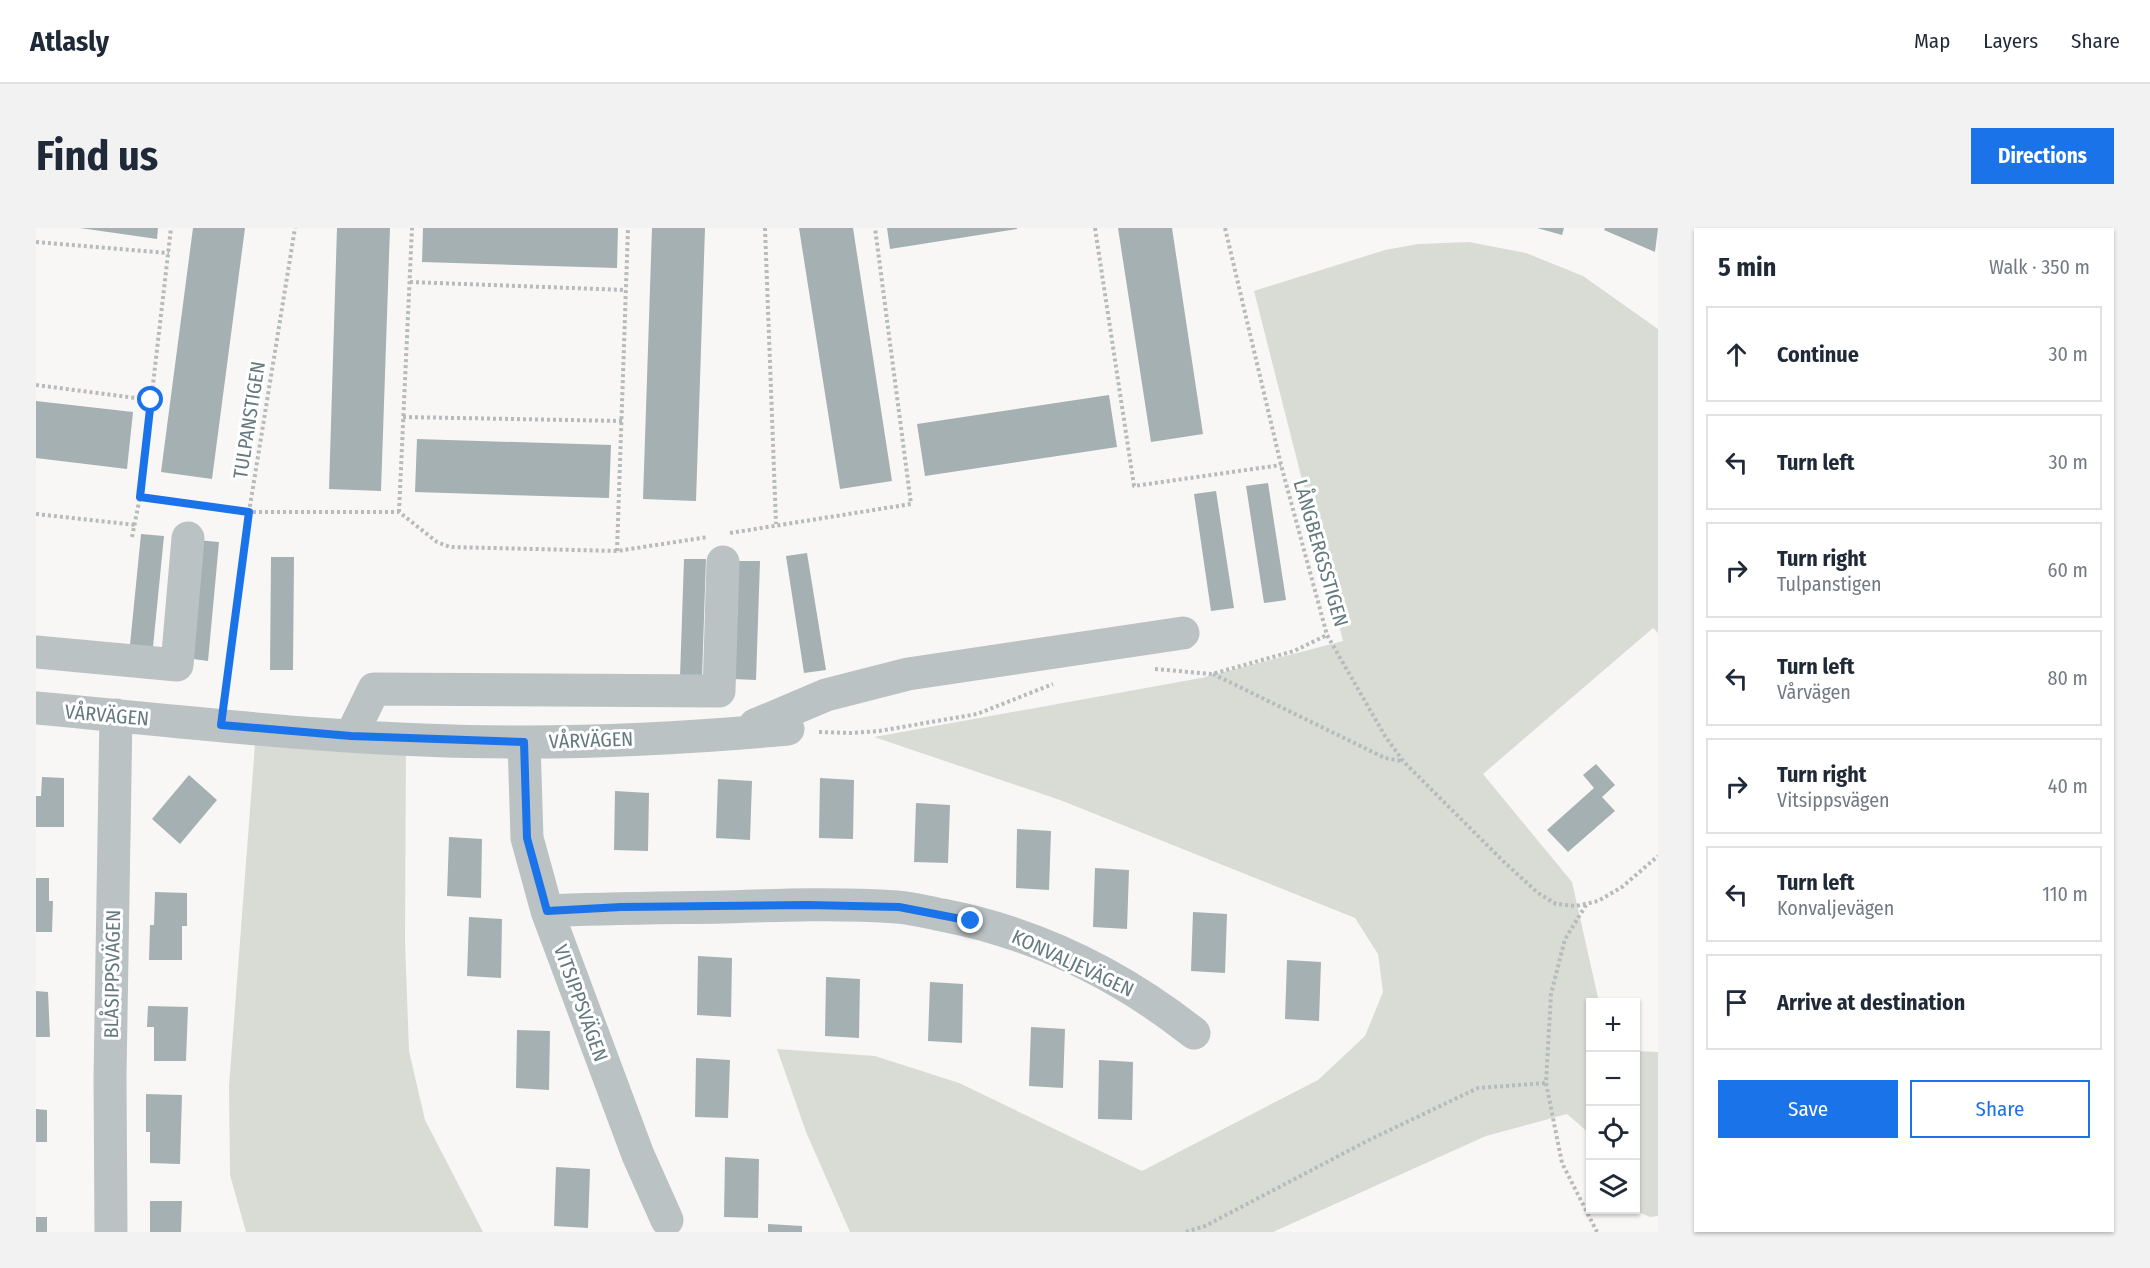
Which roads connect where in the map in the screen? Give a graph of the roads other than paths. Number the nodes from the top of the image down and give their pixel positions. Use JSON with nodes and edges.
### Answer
{"nodes":[{"id":1,"x":188,"y":538,"type":"dead end"},
{"id":2,"x":719,"y":544,"type":"road end"},
{"id":3,"x":1183,"y":633,"type":"dead end"},
{"id":4,"x":36,"y":652,"type":"edge"},
{"id":5,"x":36,"y":708,"type":"edge"},
{"id":6,"x":116,"y":716,"type":"junction"},
{"id":7,"x":788,"y":729,"type":"road end"},
{"id":8,"x":731,"y":734,"type":"junction"},
{"id":9,"x":351,"y":736,"type":"junction"},
{"id":10,"x":524,"y":742,"type":"junction"},
{"id":11,"x":547,"y":911,"type":"junction"},
{"id":12,"x":1194,"y":1033,"type":"dead end"},
{"id":13,"x":667,"y":1220,"type":"dead end"},
{"id":14,"x":111,"y":1232,"type":"edge"}],
"edges":[{"from":1,"to":4,"type":"street"},
{"from":2,"to":9,"type":"street"},
{"from":3,"to":8,"type":"street"},
{"from":5,"to":6,"type":"street","name":"VÅRVÄGEN"},
{"from":6,"to":9,"type":"street","name":"VÅRVÄGEN"},
{"from":6,"to":14,"type":"street","name":"BLÅSIPPSVÄGEN"},
{"from":7,"to":8,"type":"street","name":"VÅRVÄGEN"},
{"from":8,"to":10,"type":"street","name":"VÅRVÄGEN"},
{"from":9,"to":10,"type":"street","name":"VÅRVÄGEN"},
{"from":10,"to":11,"type":"street","name":"VITSIPPSVÄGEN"},
{"from":11,"to":12,"type":"street","name":"KONVALJEVÄGEN"},
{"from":11,"to":13,"type":"street","name":"VITSIPPSVÄGEN"}]}
